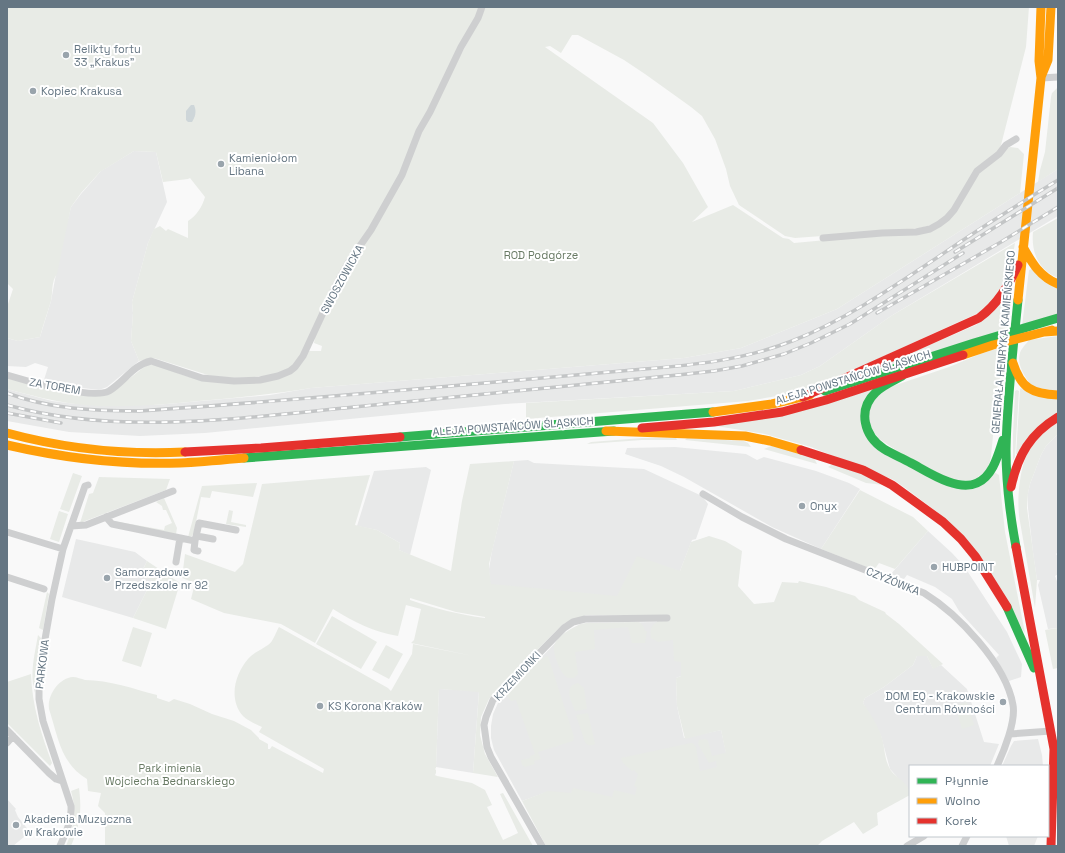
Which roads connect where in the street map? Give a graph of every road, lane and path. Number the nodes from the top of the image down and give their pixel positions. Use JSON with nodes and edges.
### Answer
{"nodes":[{"id":1,"x":482,"y":7,"type":"edge"},
{"id":2,"x":1041,"y":7,"type":"edge"},
{"id":3,"x":1051,"y":7,"type":"edge"},
{"id":4,"x":1058,"y":77,"type":"edge"},
{"id":5,"x":1041,"y":78,"type":"junction"},
{"id":6,"x":1016,"y":139,"type":"dead end"},
{"id":7,"x":823,"y":238,"type":"dead end"},
{"id":8,"x":1023,"y":247,"type":"junction"},
{"id":9,"x":1022,"y":257,"type":"junction"},
{"id":10,"x":1058,"y":284,"type":"edge"},
{"id":11,"x":1058,"y":318,"type":"edge"},
{"id":12,"x":1058,"y":330,"type":"edge"},
{"id":13,"x":1011,"y":343,"type":"junction"},
{"id":14,"x":7,"y":375,"type":"edge"},
{"id":15,"x":902,"y":376,"type":"junction"},
{"id":16,"x":104,"y":393,"type":"joint"},
{"id":17,"x":1058,"y":395,"type":"edge"},
{"id":18,"x":803,"y":397,"type":"junction"},
{"id":19,"x":1058,"y":417,"type":"edge"},
{"id":20,"x":1006,"y":428,"type":"junction"},
{"id":21,"x":606,"y":431,"type":"junction"},
{"id":22,"x":7,"y":433,"type":"edge"},
{"id":23,"x":7,"y":445,"type":"edge"},
{"id":24,"x":88,"y":485,"type":"dead end"},
{"id":25,"x":173,"y":490,"type":"dead end"},
{"id":26,"x":703,"y":494,"type":"dead end"},
{"id":27,"x":1009,"y":499,"type":"junction"},
{"id":28,"x":106,"y":517,"type":"junction"},
{"id":29,"x":71,"y":526,"type":"junction"},
{"id":30,"x":236,"y":530,"type":"dead end"},
{"id":31,"x":7,"y":532,"type":"edge"},
{"id":32,"x":180,"y":538,"type":"junction"},
{"id":33,"x":196,"y":538,"type":"junction"},
{"id":34,"x":213,"y":539,"type":"dead end"},
{"id":35,"x":63,"y":549,"type":"junction"},
{"id":36,"x":198,"y":551,"type":"dead end"},
{"id":37,"x":176,"y":562,"type":"dead end"},
{"id":38,"x":7,"y":577,"type":"edge"},
{"id":39,"x":44,"y":589,"type":"dead end"},
{"id":40,"x":667,"y":618,"type":"dead end"},
{"id":41,"x":1047,"y":716,"type":"junction"},
{"id":42,"x":7,"y":730,"type":"edge"},
{"id":43,"x":1051,"y":731,"type":"junction"},
{"id":44,"x":1010,"y":734,"type":"junction"},
{"id":45,"x":13,"y":736,"type":"junction"},
{"id":46,"x":7,"y":743,"type":"edge"},
{"id":47,"x":1054,"y":748,"type":"junction"},
{"id":48,"x":1058,"y":758,"type":"edge"},
{"id":49,"x":997,"y":765,"type":"edge"},
{"id":50,"x":62,"y":781,"type":"junction"},
{"id":51,"x":922,"y":837,"type":"edge"},
{"id":52,"x":966,"y":837,"type":"edge"},
{"id":53,"x":1052,"y":844,"type":"edge"},
{"id":54,"x":60,"y":846,"type":"edge"},
{"id":55,"x":542,"y":846,"type":"edge"},
{"id":56,"x":907,"y":846,"type":"edge"},
{"id":57,"x":962,"y":846,"type":"edge"}],
"edges":[{"from":1,"to":16,"type":"street","name":"SWOSZOWICKA"},
{"from":2,"to":5,"type":"main road","name":"GENERAŁA HENRYKA KAMIEŃSKIEGO"},
{"from":3,"to":5,"type":"main road","name":"GENERAŁA HENRYKA KAMIEŃSKIEGO"},
{"from":4,"to":5,"type":"street"},
{"from":5,"to":8,"type":"main road","name":"GENERAŁA HENRYKA KAMIEŃSKIEGO"},
{"from":6,"to":7,"type":"street"},
{"from":8,"to":9,"type":"main road","name":"GENERAŁA HENRYKA KAMIEŃSKIEGO"},
{"from":8,"to":10,"type":"main road"},
{"from":9,"to":13,"type":"main road","name":"GENERAŁA HENRYKA KAMIEŃSKIEGO"},
{"from":9,"to":18,"type":"main road"},
{"from":11,"to":13,"type":"main road"},
{"from":12,"to":13,"type":"main road"},
{"from":13,"to":15,"type":"main road","name":"ALEJA POWSTAŃCÓW ŚLĄSKICH"},
{"from":13,"to":17,"type":"main road"},
{"from":13,"to":18,"type":"main road","name":"ALEJA POWSTAŃCÓW ŚLĄSKICH"},
{"from":13,"to":20,"type":"main road","name":"GENERAŁA HENRYKA KAMIEŃSKIEGO"},
{"from":14,"to":16,"type":"street","name":"ZA TOREM"},
{"from":15,"to":20,"type":"main road"},
{"from":15,"to":21,"type":"main road","name":"ALEJA POWSTAŃCÓW ŚLĄSKICH"},
{"from":18,"to":22,"type":"main road","name":"ALEJA POWSTAŃCÓW ŚLĄSKICH"},
{"from":19,"to":27,"type":"main road"},
{"from":20,"to":27,"type":"main road","name":"GENERAŁA HENRYKA KAMIEŃSKIEGO"},
{"from":21,"to":23,"type":"main road","name":"ALEJA POWSTAŃCÓW ŚLĄSKICH"},
{"from":21,"to":41,"type":"main road"},
{"from":24,"to":29,"type":"street","name":"PARKOWA"},
{"from":25,"to":28,"type":"street"},
{"from":26,"to":44,"type":"street","name":"CZYŻÓWKA"},
{"from":27,"to":41,"type":"main road","name":"GENERAŁA HENRYKA KAMIEŃSKIEGO"},
{"from":28,"to":29,"type":"street"},
{"from":28,"to":32,"type":"street"},
{"from":29,"to":35,"type":"street","name":"PARKOWA"},
{"from":30,"to":33,"type":"street"},
{"from":31,"to":35,"type":"street"},
{"from":32,"to":33,"type":"street"},
{"from":32,"to":37,"type":"street"},
{"from":33,"to":34,"type":"street"},
{"from":33,"to":36,"type":"street"},
{"from":35,"to":50,"type":"street","name":"PARKOWA"},
{"from":38,"to":39,"type":"street"},
{"from":40,"to":55,"type":"street","name":"KRZEMIONKI"},
{"from":41,"to":43,"type":"main road","name":"GENERAŁA HENRYKA KAMIEŃSKIEGO"},
{"from":42,"to":45,"type":"street"},
{"from":43,"to":44,"type":"street"},
{"from":43,"to":47,"type":"main road","name":"GENERAŁA HENRYKA KAMIEŃSKIEGO"},
{"from":44,"to":49,"type":"street","name":"CZYŻÓWKA"},
{"from":45,"to":46,"type":"street"},
{"from":45,"to":50,"type":"street"},
{"from":47,"to":48,"type":"main road","name":"GENERAŁA HENRYKA KAMIEŃSKIEGO"},
{"from":47,"to":53,"type":"main road","name":"GENERAŁA HENRYKA KAMIEŃSKIEGO"},
{"from":50,"to":54,"type":"street","name":"PARKOWA"},
{"from":51,"to":56,"type":"street"},
{"from":52,"to":57,"type":"street"}]}
